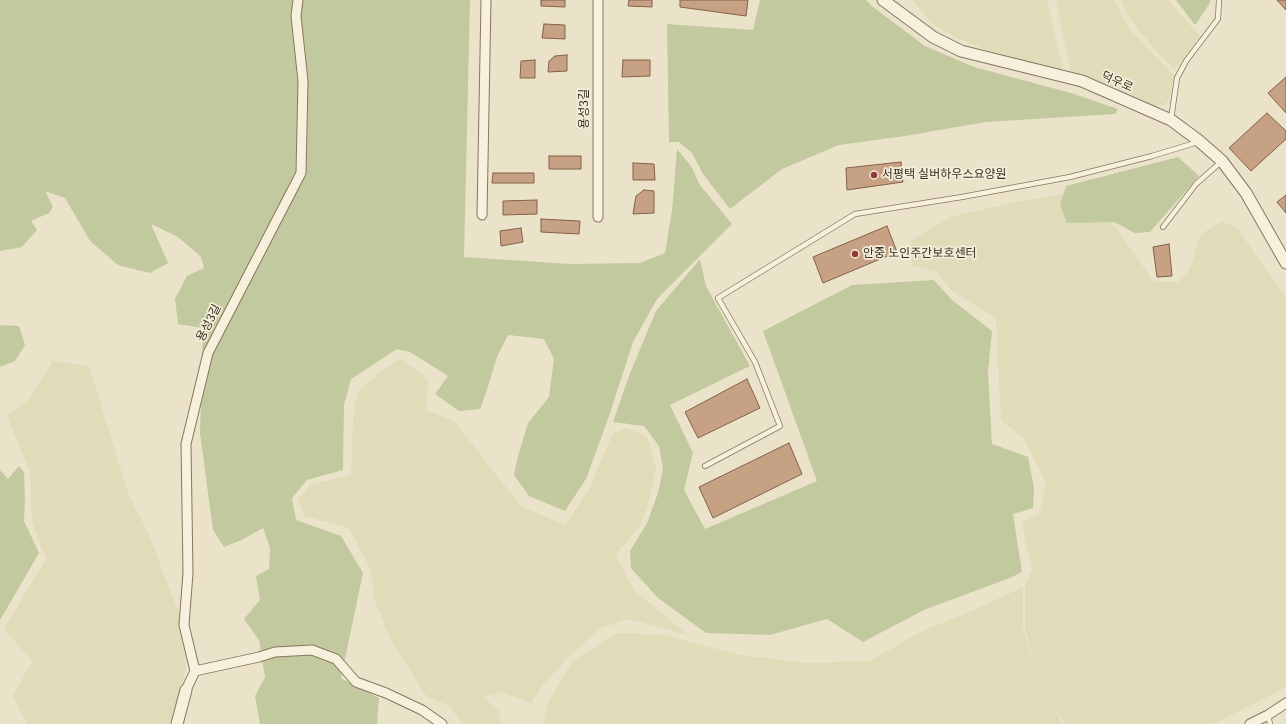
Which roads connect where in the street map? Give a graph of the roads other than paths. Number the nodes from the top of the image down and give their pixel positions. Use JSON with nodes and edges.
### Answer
{"nodes":[{"id":1,"x":298,"y":0,"type":"edge"},
{"id":2,"x":486,"y":0,"type":"edge"},
{"id":3,"x":598,"y":0,"type":"edge"},
{"id":4,"x":883,"y":0,"type":"edge"},
{"id":5,"x":1219,"y":0,"type":"edge"},
{"id":6,"x":1170,"y":120,"type":"junction"},
{"id":7,"x":1199,"y":141,"type":"junction"},
{"id":8,"x":1222,"y":161,"type":"junction"},
{"id":9,"x":482,"y":215,"type":"dead end"},
{"id":10,"x":598,"y":217,"type":"dead end"},
{"id":11,"x":1163,"y":227,"type":"dead end"},
{"id":12,"x":1286,"y":263,"type":"edge"},
{"id":13,"x":705,"y":466,"type":"dead end"},
{"id":14,"x":195,"y":671,"type":"junction"},
{"id":15,"x":186,"y":690,"type":"joint"},
{"id":16,"x":1286,"y":703,"type":"edge"},
{"id":17,"x":1269,"y":719,"type":"edge"},
{"id":18,"x":177,"y":724,"type":"edge"},
{"id":19,"x":442,"y":724,"type":"edge"},
{"id":20,"x":1250,"y":724,"type":"edge"}],
"edges":[{"from":1,"to":14,"type":"street","name":"용성3길"},
{"from":2,"to":9,"type":"street"},
{"from":3,"to":10,"type":"street","name":"용성3길"},
{"from":4,"to":6,"type":"street","name":"덕우로"},
{"from":5,"to":6,"type":"lane"},
{"from":6,"to":7,"type":"street","name":"덕우로"},
{"from":7,"to":8,"type":"street","name":"덕우로"},
{"from":7,"to":13,"type":"lane"},
{"from":8,"to":11,"type":"lane"},
{"from":8,"to":12,"type":"street","name":"덕우로"},
{"from":14,"to":15,"type":"street"},
{"from":14,"to":19,"type":"street"},
{"from":15,"to":18,"type":"street"},
{"from":16,"to":17,"type":"street"},
{"from":17,"to":20,"type":"street"}]}
